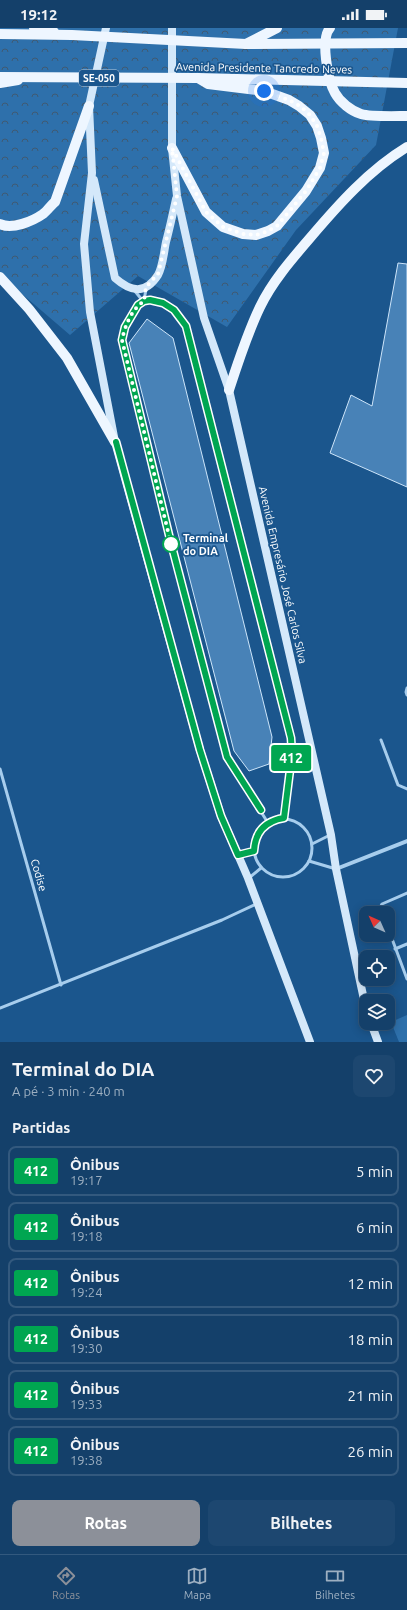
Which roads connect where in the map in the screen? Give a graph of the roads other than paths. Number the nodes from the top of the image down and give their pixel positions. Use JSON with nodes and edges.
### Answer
{"nodes":[{"id":1,"x":34,"y":28,"type":"edge"},
{"id":2,"x":106,"y":28,"type":"edge"},
{"id":3,"x":172,"y":28,"type":"edge"},
{"id":4,"x":277,"y":28,"type":"edge"},
{"id":5,"x":330,"y":28,"type":"edge"},
{"id":6,"x":0,"y":34,"type":"edge"},
{"id":7,"x":72,"y":35,"type":"junction"},
{"id":8,"x":407,"y":43,"type":"edge"},
{"id":9,"x":246,"y":44,"type":"junction"},
{"id":10,"x":0,"y":77,"type":"edge"},
{"id":11,"x":30,"y":77,"type":"junction"},
{"id":12,"x":198,"y":78,"type":"junction"},
{"id":13,"x":0,"y":83,"type":"edge"},
{"id":14,"x":407,"y":83,"type":"edge"},
{"id":15,"x":90,"y":106,"type":"junction"},
{"id":16,"x":407,"y":116,"type":"edge"},
{"id":17,"x":407,"y":147,"type":"edge"},
{"id":18,"x":172,"y":148,"type":"junction"},
{"id":19,"x":92,"y":173,"type":"junction"},
{"id":20,"x":177,"y":196,"type":"junction"},
{"id":21,"x":2,"y":225,"type":"edge"},
{"id":22,"x":0,"y":277,"type":"edge"},
{"id":23,"x":146,"y":287,"type":"junction"},
{"id":24,"x":134,"y":290,"type":"junction"},
{"id":25,"x":144,"y":301,"type":"junction"},
{"id":26,"x":229,"y":390,"type":"junction"},
{"id":27,"x":116,"y":442,"type":"junction"},
{"id":28,"x":407,"y":688,"type":"edge"},
{"id":29,"x":407,"y":695,"type":"edge"},
{"id":30,"x":381,"y":740,"type":"dead end"},
{"id":31,"x":0,"y":769,"type":"edge"},
{"id":32,"x":407,"y":790,"type":"edge"},
{"id":33,"x":284,"y":818,"type":"junction"},
{"id":34,"x":268,"y":823,"type":"junction"},
{"id":35,"x":331,"y":835,"type":"junction"},
{"id":36,"x":407,"y":841,"type":"edge"},
{"id":37,"x":312,"y":844,"type":"junction"},
{"id":38,"x":254,"y":851,"type":"junction"},
{"id":39,"x":238,"y":855,"type":"junction"},
{"id":40,"x":309,"y":861,"type":"junction"},
{"id":41,"x":261,"y":868,"type":"junction"},
{"id":42,"x":336,"y":869,"type":"junction"},
{"id":43,"x":248,"y":878,"type":"junction"},
{"id":44,"x":407,"y":893,"type":"edge"},
{"id":45,"x":258,"y":903,"type":"junction"},
{"id":46,"x":381,"y":906,"type":"edge"},
{"id":47,"x":393,"y":942,"type":"edge"},
{"id":48,"x":407,"y":944,"type":"edge"},
{"id":49,"x":395,"y":949,"type":"junction"},
{"id":50,"x":407,"y":979,"type":"edge"},
{"id":51,"x":61,"y":985,"type":"junction"},
{"id":52,"x":363,"y":994,"type":"edge"},
{"id":53,"x":0,"y":1008,"type":"edge"},
{"id":54,"x":374,"y":1030,"type":"edge"},
{"id":55,"x":310,"y":1042,"type":"edge"},
{"id":56,"x":378,"y":1042,"type":"edge"}],
"edges":[{"from":1,"to":7,"type":"main road","bridge":true},
{"from":2,"to":15,"type":"main road"},
{"from":3,"to":18,"type":"main road","name":"Avenida Empresário José Carlos Silva"},
{"from":4,"to":9,"type":"main road"},
{"from":5,"to":16,"type":"main road"},
{"from":6,"to":7,"type":"main road","bridge":true},
{"from":7,"to":9,"type":"main road","bridge":true},
{"from":8,"to":9,"type":"main road","bridge":true},
{"from":10,"to":11,"type":"main road","name":"Avenida Presidente Tancredo Neves","number":"SE-050","bridge":true},
{"from":11,"to":12,"type":"main road","name":"Avenida Presidente Tancredo Neves","number":"SE-050","bridge":true},
{"from":11,"to":13,"type":"main road","bridge":true},
{"from":12,"to":14,"type":"main road","name":"Avenida Presidente Tancredo Neves","bridge":true},
{"from":12,"to":18,"type":"main road"},
{"from":15,"to":19,"type":"main road"},
{"from":15,"to":21,"type":"main road"},
{"from":17,"to":26,"type":"main road"},
{"from":18,"to":20,"type":"main road","name":"Avenida Empresário José Carlos Silva"},
{"from":19,"to":24,"type":"main road"},
{"from":19,"to":27,"type":"main road"},
{"from":20,"to":23,"type":"main road"},
{"from":20,"to":26,"type":"main road","name":"Avenida Empresário José Carlos Silva"},
{"from":22,"to":27,"type":"main road"},
{"from":23,"to":24,"type":"main road"},
{"from":23,"to":25,"type":"lane"},
{"from":24,"to":25,"type":"lane"},
{"from":25,"to":33,"type":"lane"},
{"from":25,"to":34,"type":"lane"},
{"from":26,"to":35,"type":"main road","name":"Avenida Empresário José Carlos Silva"},
{"from":27,"to":39,"type":"main road"},
{"from":28,"to":29,"type":"lane"},
{"from":30,"to":32,"type":"lane"},
{"from":31,"to":51,"type":"lane","name":"Codise"},
{"from":33,"to":34,"type":"lane"},
{"from":33,"to":37,"type":"lane"},
{"from":34,"to":38,"type":"lane"},
{"from":35,"to":37,"type":"lane"},
{"from":35,"to":42,"type":"main road","name":"Avenida Empresário José Carlos Silva"},
{"from":36,"to":42,"type":"street"},
{"from":37,"to":40,"type":"lane"},
{"from":38,"to":39,"type":"lane"},
{"from":38,"to":41,"type":"lane"},
{"from":39,"to":43,"type":"main road"},
{"from":40,"to":41,"type":"lane"},
{"from":40,"to":42,"type":"lane"},
{"from":41,"to":43,"type":"lane"},
{"from":42,"to":52,"type":"main road","name":"Avenida Empresário José Carlos Silva"},
{"from":43,"to":45,"type":"main road"},
{"from":44,"to":46,"type":"lane"},
{"from":45,"to":51,"type":"lane"},
{"from":45,"to":55,"type":"main road"},
{"from":47,"to":49,"type":"lane"},
{"from":48,"to":49,"type":"lane"},
{"from":49,"to":50,"type":"lane"},
{"from":51,"to":53,"type":"lane"},
{"from":54,"to":56,"type":"main road"}]}
